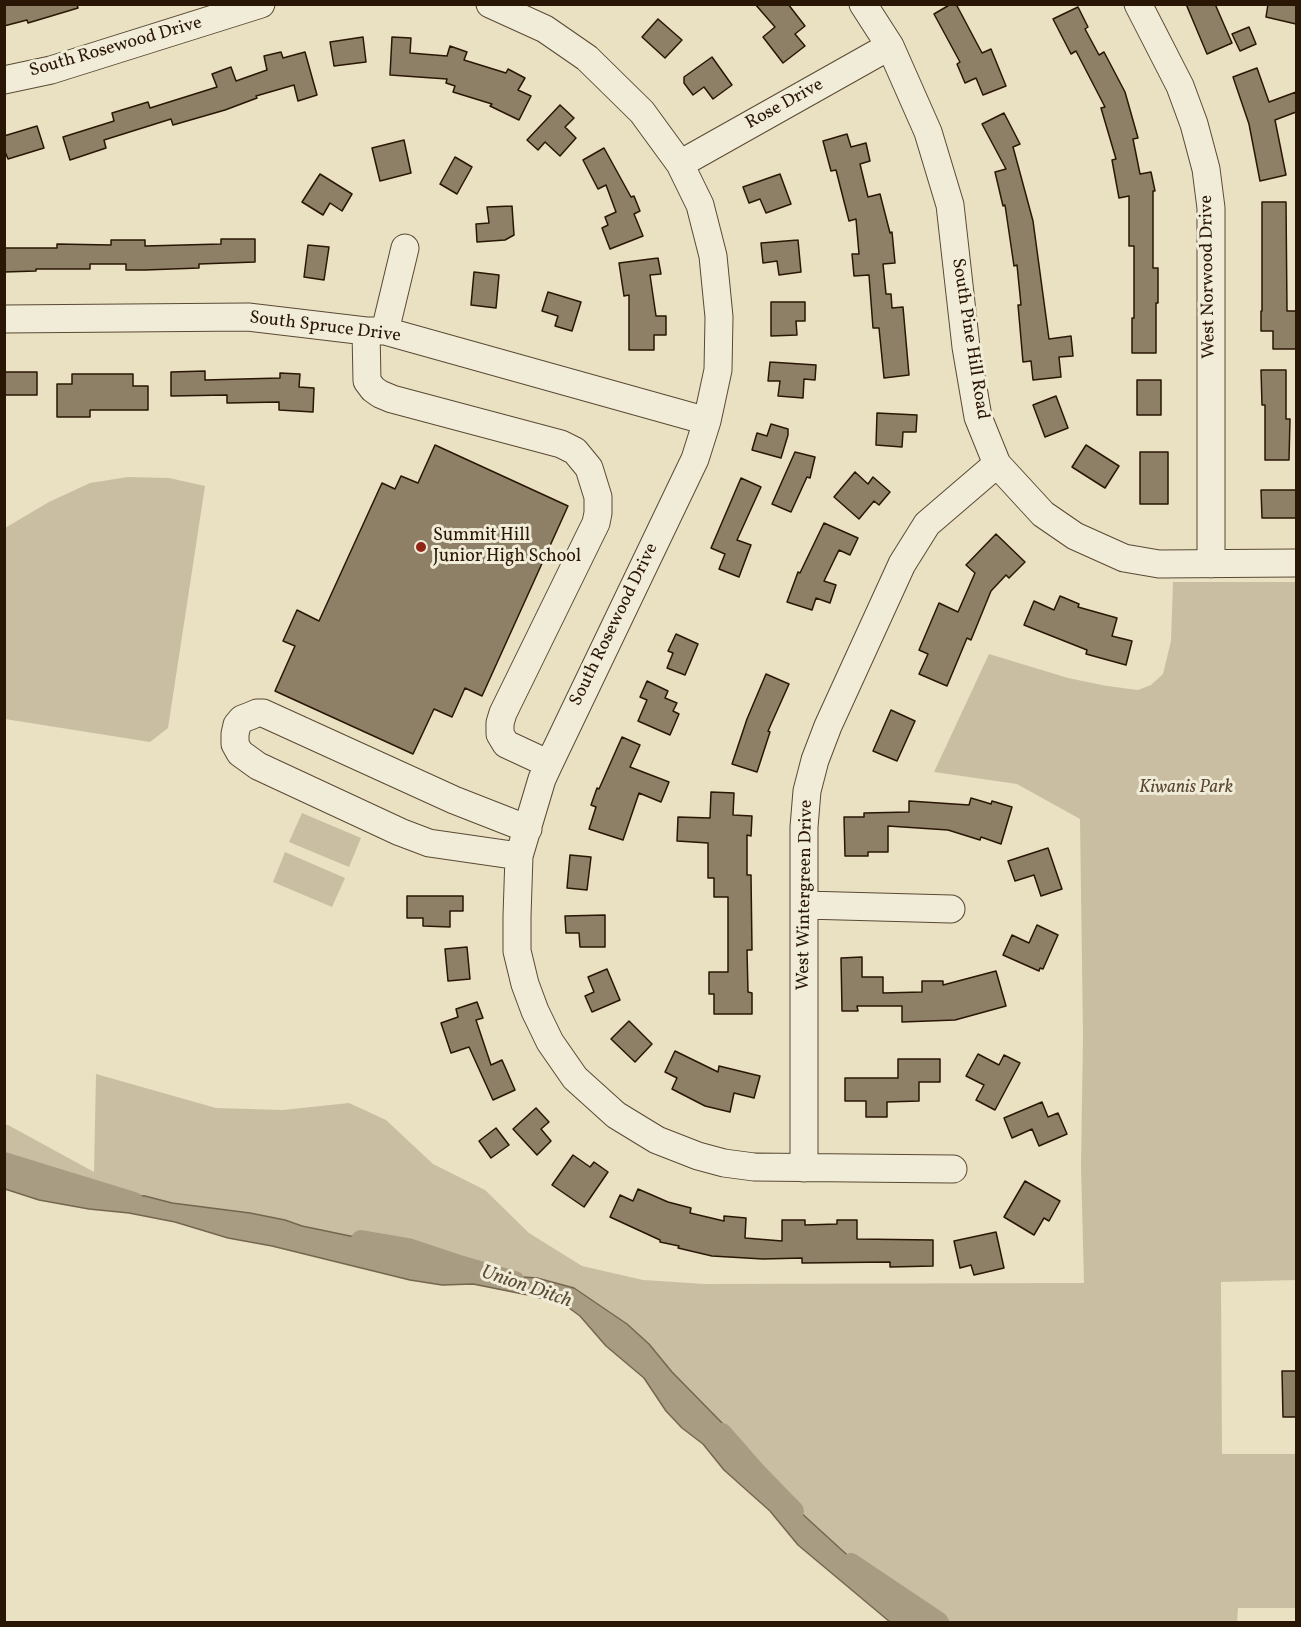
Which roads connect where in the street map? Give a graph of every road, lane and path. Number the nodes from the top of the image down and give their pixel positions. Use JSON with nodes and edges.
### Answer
{"nodes":[{"id":1,"x":261,"y":4,"type":"edge"},
{"id":2,"x":490,"y":4,"type":"edge"},
{"id":3,"x":863,"y":4,"type":"edge"},
{"id":4,"x":1138,"y":4,"type":"edge"},
{"id":5,"x":891,"y":46,"type":"junction"},
{"id":6,"x":4,"y":80,"type":"edge"},
{"id":7,"x":680,"y":164,"type":"junction"},
{"id":8,"x":405,"y":248,"type":"dead end"},
{"id":9,"x":4,"y":319,"type":"edge"},
{"id":10,"x":375,"y":331,"type":"junction"},
{"id":11,"x":707,"y":421,"type":"junction"},
{"id":12,"x":996,"y":464,"type":"junction"},
{"id":13,"x":1211,"y":564,"type":"junction"},
{"id":14,"x":1296,"y":564,"type":"edge"},
{"id":15,"x":549,"y":764,"type":"junction"},
{"id":16,"x":528,"y":829,"type":"junction"},
{"id":17,"x":519,"y":856,"type":"junction"},
{"id":18,"x":805,"y":905,"type":"junction"},
{"id":19,"x":951,"y":909,"type":"dead end"},
{"id":20,"x":804,"y":1168,"type":"junction"},
{"id":21,"x":954,"y":1169,"type":"dead end"}],
"edges":[{"from":1,"to":6,"type":"street","name":"South Rosewood Drive"},
{"from":2,"to":7,"type":"street","name":"South Rosewood Drive"},
{"from":3,"to":5,"type":"street","name":"South Pine Hill Road"},
{"from":4,"to":13,"type":"street","name":"West Norwood Drive"},
{"from":5,"to":7,"type":"street","name":"Rose Drive"},
{"from":5,"to":12,"type":"street","name":"South Pine Hill Road"},
{"from":7,"to":11,"type":"street","name":"South Rosewood Drive"},
{"from":8,"to":10,"type":"street"},
{"from":9,"to":10,"type":"street","name":"South Spruce Drive"},
{"from":10,"to":11,"type":"street","name":"South Spruce Drive"},
{"from":10,"to":15,"type":"street"},
{"from":11,"to":15,"type":"street","name":"South Rosewood Drive"},
{"from":12,"to":13,"type":"street","name":"South Pine Hill Road"},
{"from":12,"to":18,"type":"street","name":"West Wintergreen Drive"},
{"from":13,"to":14,"type":"street","name":"South Pine Hill Road"},
{"from":15,"to":16,"type":"street","name":"South Rosewood Drive"},
{"from":16,"to":17,"type":"street","name":"South Rosewood Drive"},
{"from":16,"to":17,"type":"street"},
{"from":17,"to":20,"type":"street","name":"South Rosewood Drive"},
{"from":18,"to":19,"type":"street"},
{"from":18,"to":20,"type":"street","name":"West Wintergreen Drive"},
{"from":20,"to":21,"type":"street","name":"South Rosewood Drive"}]}
